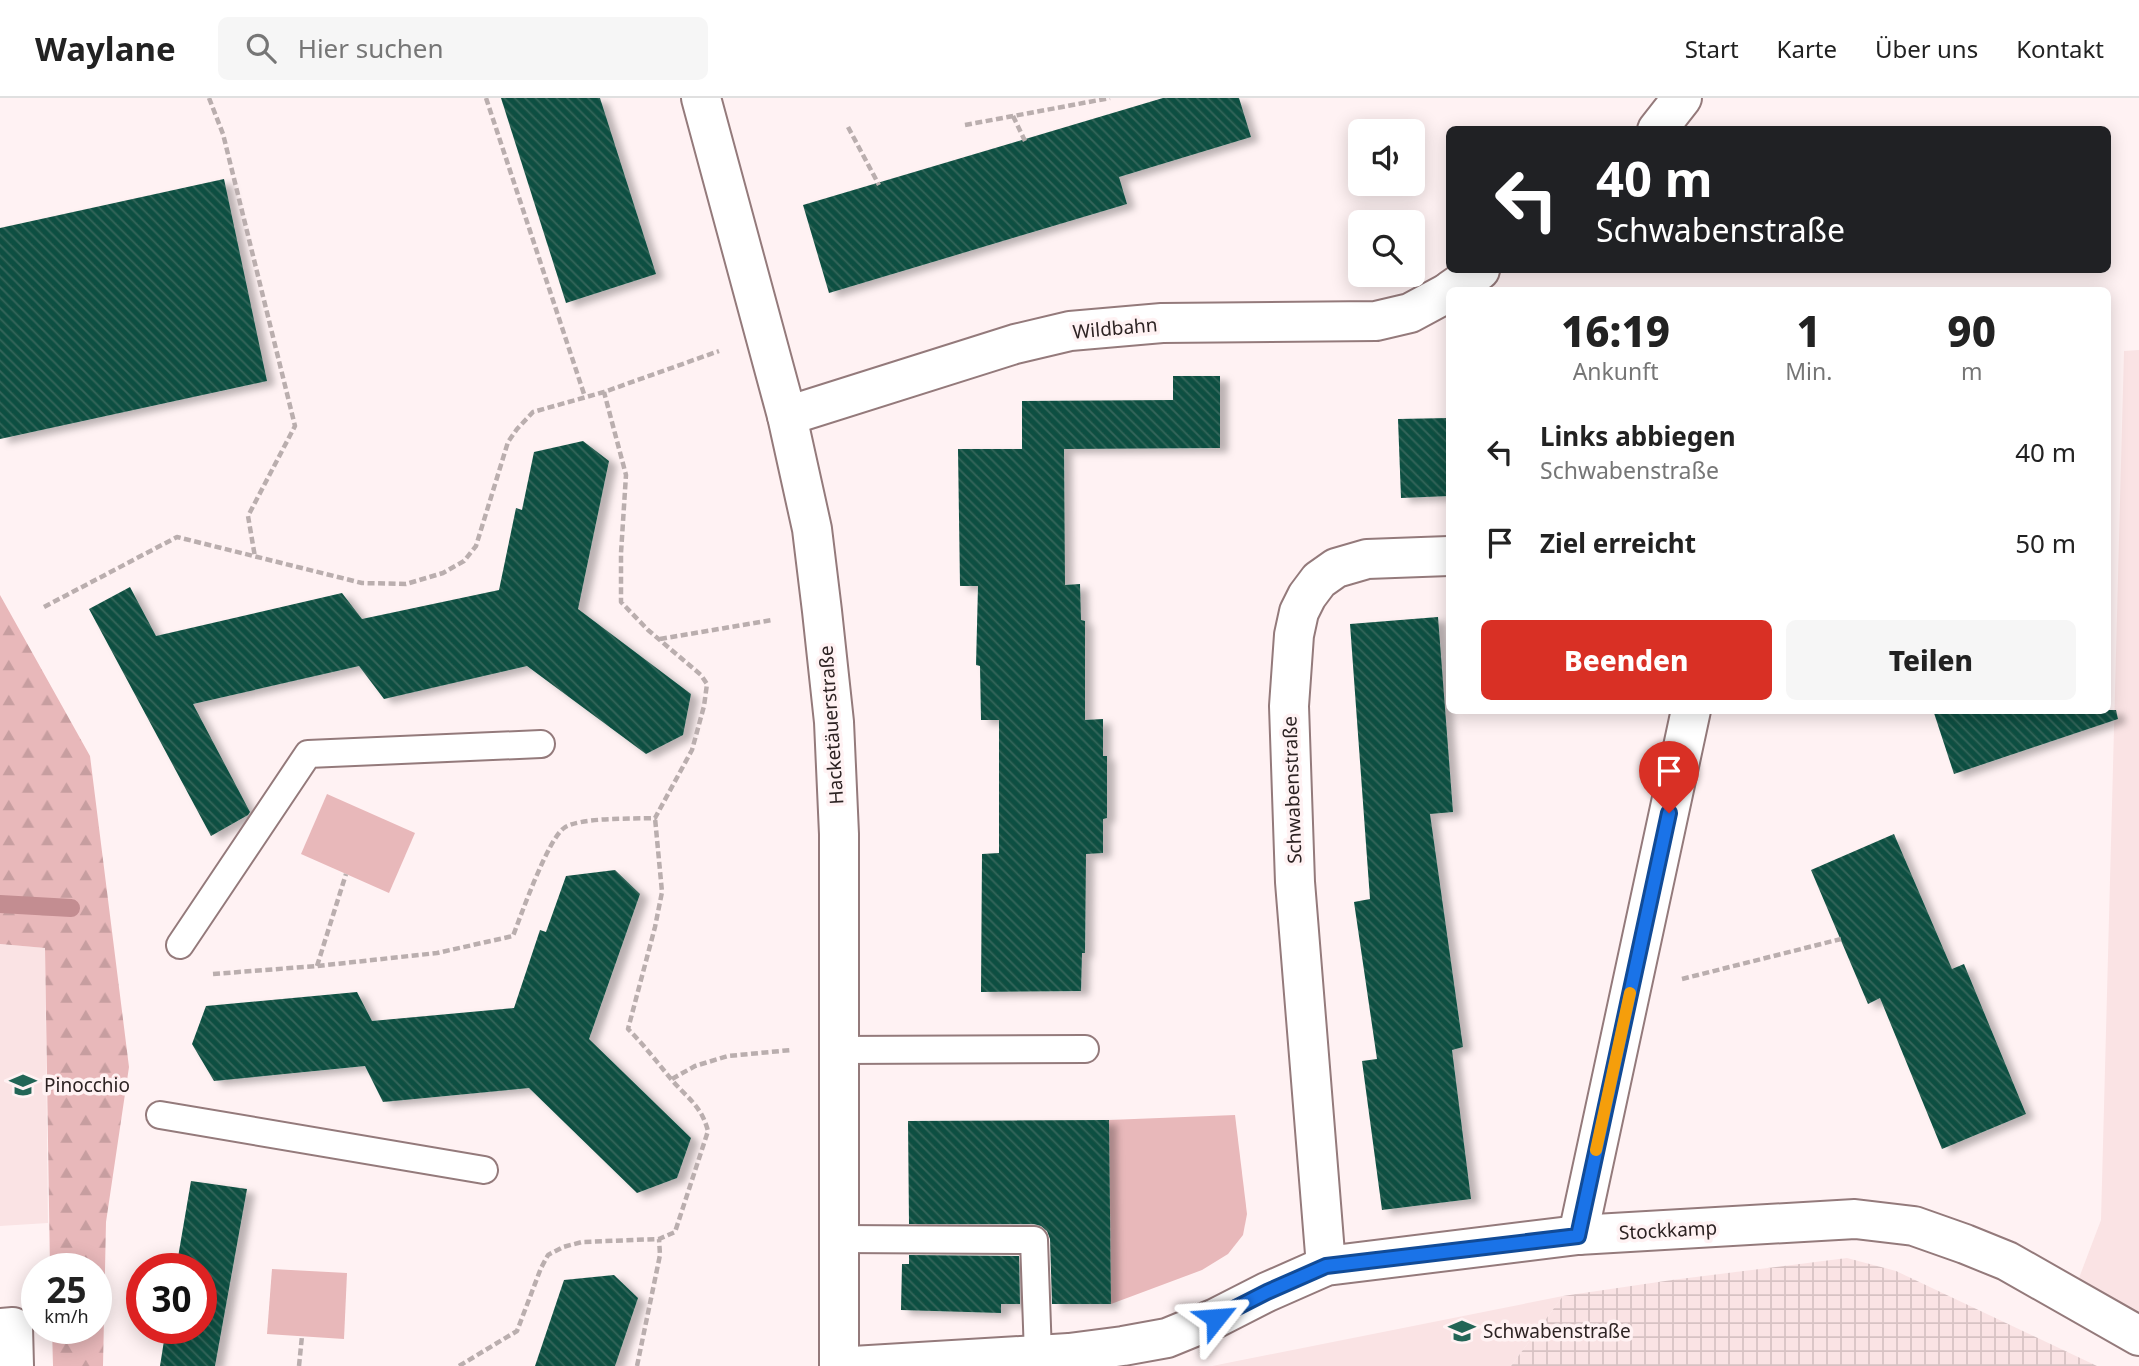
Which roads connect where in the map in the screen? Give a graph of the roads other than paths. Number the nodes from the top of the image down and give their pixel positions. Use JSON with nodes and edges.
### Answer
{"nodes":[{"id":1,"x":701,"y":98,"type":"edge"},
{"id":2,"x":1682,"y":98,"type":"edge"},
{"id":3,"x":1660,"y":126,"type":"edge"},
{"id":4,"x":1476,"y":273,"type":"edge"},
{"id":5,"x":1456,"y":287,"type":"edge"},
{"id":6,"x":1446,"y":293,"type":"edge"},
{"id":7,"x":787,"y":416,"type":"junction"},
{"id":8,"x":1446,"y":556,"type":"edge"},
{"id":9,"x":1690,"y":714,"type":"edge"},
{"id":10,"x":541,"y":744,"type":"dead end"},
{"id":11,"x":180,"y":945,"type":"dead end"},
{"id":12,"x":1085,"y":1049,"type":"dead end"},
{"id":13,"x":839,"y":1050,"type":"junction"},
{"id":14,"x":160,"y":1115,"type":"dead end"},
{"id":15,"x":484,"y":1170,"type":"dead end"},
{"id":16,"x":1578,"y":1236,"type":"junction"},
{"id":17,"x":840,"y":1240,"type":"junction"},
{"id":18,"x":1326,"y":1266,"type":"junction"},
{"id":19,"x":0,"y":1328,"type":"edge"},
{"id":20,"x":2139,"y":1336,"type":"edge"},
{"id":21,"x":1038,"y":1355,"type":"junction"},
{"id":22,"x":14,"y":1366,"type":"edge"},
{"id":23,"x":839,"y":1366,"type":"edge"},
{"id":24,"x":853,"y":1366,"type":"edge"}],
"edges":[{"from":1,"to":7,"type":"street","name":"Hacketäuerstraße"},
{"from":2,"to":3,"type":"street"},
{"from":4,"to":5,"type":"street","name":"Wildbahn"},
{"from":6,"to":7,"type":"street","name":"Wildbahn"},
{"from":7,"to":13,"type":"street","name":"Hacketäuerstraße"},
{"from":8,"to":18,"type":"street","name":"Schwabenstraße"},
{"from":9,"to":16,"type":"street"},
{"from":10,"to":11,"type":"lane"},
{"from":12,"to":13,"type":"lane"},
{"from":13,"to":17,"type":"street","name":"Hacketäuerstraße"},
{"from":14,"to":15,"type":"lane"},
{"from":16,"to":18,"type":"street","name":"Stockkamp"},
{"from":16,"to":20,"type":"street","name":"Stockkamp"},
{"from":17,"to":21,"type":"lane"},
{"from":17,"to":23,"type":"street","name":"Hacketäuerstraße"},
{"from":18,"to":21,"type":"street","name":"Stockkamp"},
{"from":19,"to":22,"type":"street"},
{"from":21,"to":24,"type":"street","name":"Stockkamp"}]}
